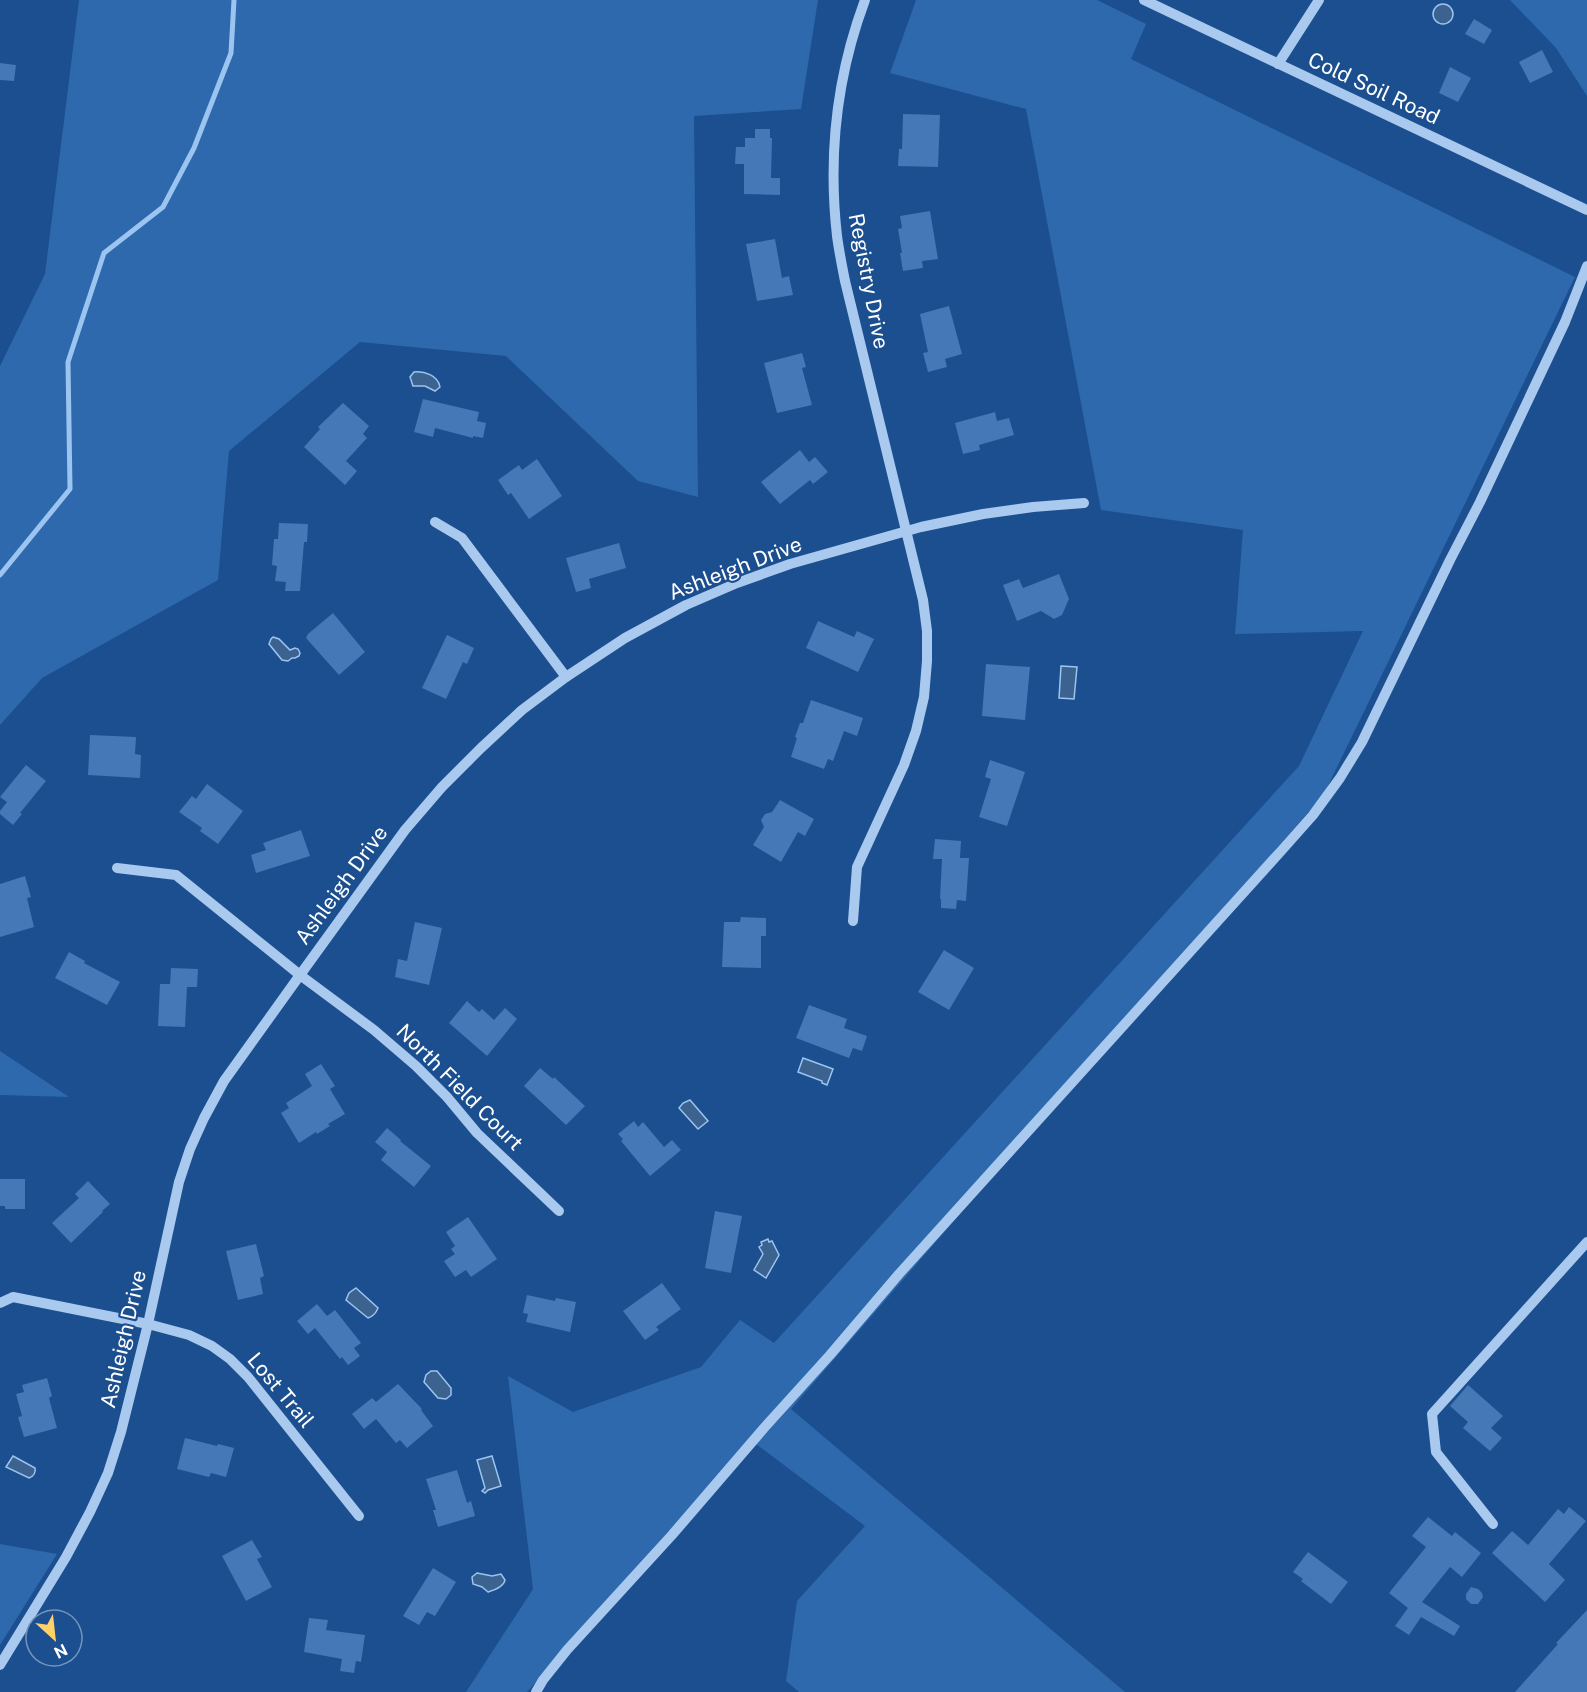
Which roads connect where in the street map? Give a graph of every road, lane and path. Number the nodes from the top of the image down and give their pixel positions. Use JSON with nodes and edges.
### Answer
{"nodes":[{"id":1,"x":865,"y":0,"type":"edge"},
{"id":2,"x":1144,"y":0,"type":"edge"},
{"id":3,"x":1319,"y":0,"type":"edge"},
{"id":4,"x":1278,"y":64,"type":"junction"},
{"id":5,"x":1587,"y":210,"type":"edge"},
{"id":6,"x":1587,"y":266,"type":"edge"},
{"id":7,"x":1084,"y":503,"type":"dead end"},
{"id":8,"x":435,"y":522,"type":"dead end"},
{"id":9,"x":908,"y":531,"type":"junction"},
{"id":10,"x":566,"y":677,"type":"junction"},
{"id":11,"x":117,"y":868,"type":"dead end"},
{"id":12,"x":853,"y":921,"type":"dead end"},
{"id":13,"x":300,"y":975,"type":"junction"},
{"id":14,"x":559,"y":1211,"type":"dead end"},
{"id":15,"x":1587,"y":1242,"type":"edge"},
{"id":16,"x":0,"y":1303,"type":"edge"},
{"id":17,"x":147,"y":1324,"type":"junction"},
{"id":18,"x":359,"y":1516,"type":"dead end"},
{"id":19,"x":1493,"y":1524,"type":"dead end"},
{"id":20,"x":0,"y":1665,"type":"edge"},
{"id":21,"x":536,"y":1692,"type":"edge"}],
"edges":[{"from":1,"to":9,"type":"street","name":"Registry Drive"},
{"from":2,"to":4,"type":"street","name":"Cold Soil Road"},
{"from":3,"to":4,"type":"street"},
{"from":4,"to":5,"type":"street","name":"Cold Soil Road"},
{"from":6,"to":21,"type":"street"},
{"from":7,"to":9,"type":"street","name":"Ashleigh Drive"},
{"from":8,"to":10,"type":"street"},
{"from":9,"to":10,"type":"street","name":"Ashleigh Drive"},
{"from":9,"to":12,"type":"street","name":"Registry Drive"},
{"from":10,"to":13,"type":"street","name":"Ashleigh Drive"},
{"from":11,"to":13,"type":"street","name":"North Field Court"},
{"from":13,"to":14,"type":"street","name":"North Field Court"},
{"from":13,"to":17,"type":"street","name":"Ashleigh Drive"},
{"from":15,"to":19,"type":"street"},
{"from":16,"to":17,"type":"street","name":"Lost Trail"},
{"from":17,"to":18,"type":"street","name":"Lost Trail"},
{"from":17,"to":20,"type":"street","name":"Ashleigh Drive"}]}
